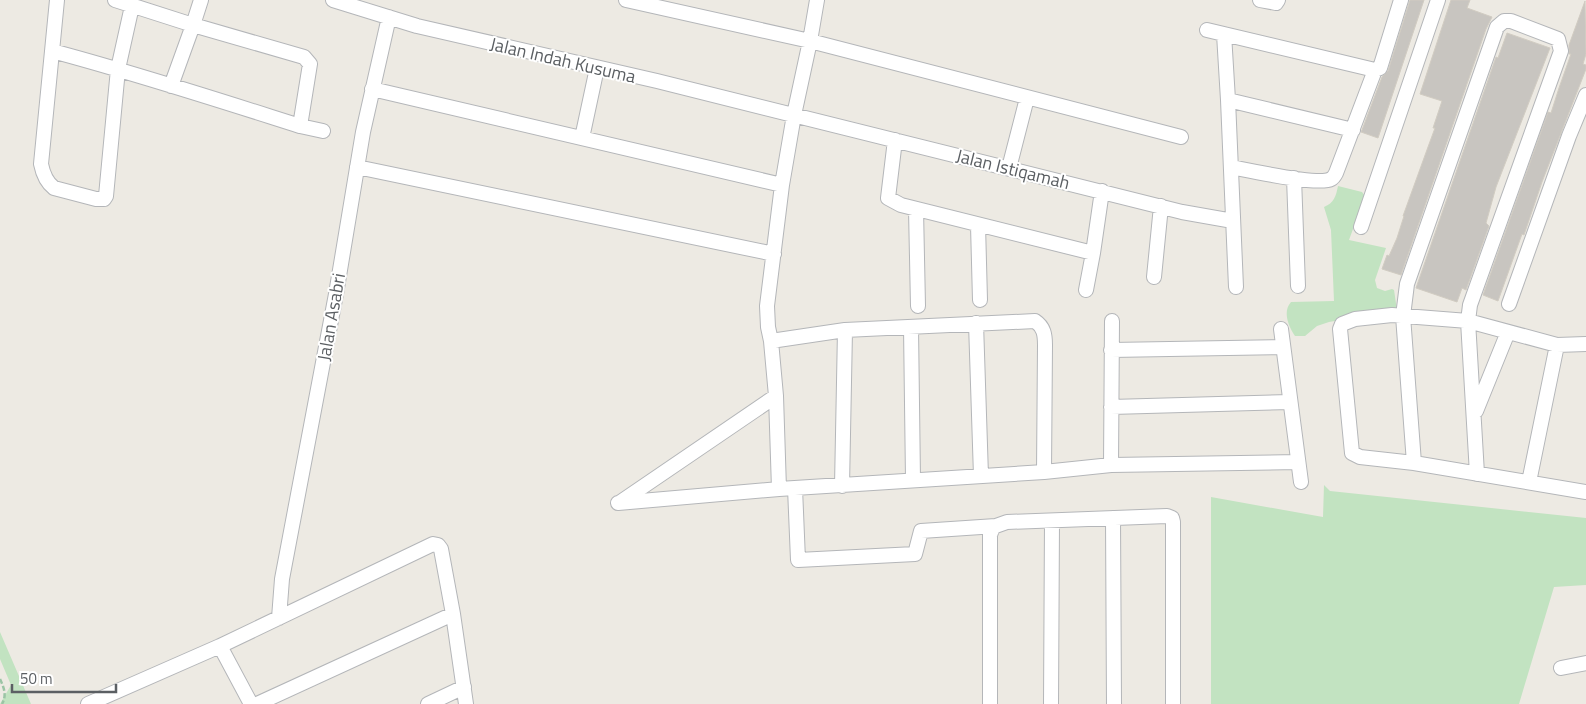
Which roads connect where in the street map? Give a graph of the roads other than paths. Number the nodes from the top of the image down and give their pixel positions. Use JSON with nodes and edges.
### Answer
{"nodes":[{"id":1,"x":57,"y":0,"type":"edge"},
{"id":2,"x":114,"y":0,"type":"edge"},
{"id":3,"x":202,"y":0,"type":"edge"},
{"id":4,"x":333,"y":0,"type":"edge"},
{"id":5,"x":626,"y":0,"type":"edge"},
{"id":6,"x":817,"y":0,"type":"edge"},
{"id":7,"x":1260,"y":0,"type":"edge"},
{"id":8,"x":1278,"y":0,"type":"edge"},
{"id":9,"x":1401,"y":0,"type":"edge"},
{"id":10,"x":1438,"y":0,"type":"edge"},
{"id":11,"x":132,"y":6,"type":"junction"},
{"id":12,"x":389,"y":16,"type":"junction"},
{"id":13,"x":193,"y":25,"type":"junction"},
{"id":14,"x":1207,"y":30,"type":"dead end"},
{"id":15,"x":1224,"y":34,"type":"junction"},
{"id":16,"x":810,"y":41,"type":"junction"},
{"id":17,"x":52,"y":51,"type":"junction"},
{"id":18,"x":118,"y":68,"type":"junction"},
{"id":19,"x":597,"y":68,"type":"junction"},
{"id":20,"x":1375,"y":70,"type":"junction"},
{"id":21,"x":171,"y":86,"type":"junction"},
{"id":22,"x":372,"y":89,"type":"junction"},
{"id":23,"x":1586,"y":95,"type":"edge"},
{"id":24,"x":1027,"y":98,"type":"junction"},
{"id":25,"x":1228,"y":100,"type":"junction"},
{"id":26,"x":794,"y":115,"type":"junction"},
{"id":27,"x":300,"y":126,"type":"junction"},
{"id":28,"x":1353,"y":130,"type":"junction"},
{"id":29,"x":323,"y":131,"type":"dead end"},
{"id":30,"x":1181,"y":137,"type":"dead end"},
{"id":31,"x":582,"y":138,"type":"junction"},
{"id":32,"x":895,"y":140,"type":"junction"},
{"id":33,"x":357,"y":167,"type":"junction"},
{"id":34,"x":1230,"y":167,"type":"junction"},
{"id":35,"x":1009,"y":168,"type":"junction"},
{"id":36,"x":1294,"y":178,"type":"junction"},
{"id":37,"x":782,"y":185,"type":"junction"},
{"id":38,"x":1102,"y":191,"type":"junction"},
{"id":39,"x":1160,"y":206,"type":"junction"},
{"id":40,"x":916,"y":209,"type":"junction"},
{"id":41,"x":1233,"y":221,"type":"junction"},
{"id":42,"x":978,"y":225,"type":"junction"},
{"id":43,"x":1361,"y":227,"type":"dead end"},
{"id":44,"x":1093,"y":252,"type":"junction"},
{"id":45,"x":774,"y":254,"type":"junction"},
{"id":46,"x":1154,"y":277,"type":"dead end"},
{"id":47,"x":1298,"y":286,"type":"dead end"},
{"id":48,"x":1236,"y":287,"type":"dead end"},
{"id":49,"x":1086,"y":290,"type":"dead end"},
{"id":50,"x":980,"y":300,"type":"dead end"},
{"id":51,"x":1509,"y":304,"type":"dead end"},
{"id":52,"x":918,"y":306,"type":"dead end"},
{"id":53,"x":1403,"y":316,"type":"junction"},
{"id":54,"x":1112,"y":321,"type":"dead end"},
{"id":55,"x":1468,"y":321,"type":"junction"},
{"id":56,"x":976,"y":323,"type":"junction"},
{"id":57,"x":911,"y":327,"type":"junction"},
{"id":58,"x":1281,"y":329,"type":"dead end"},
{"id":59,"x":845,"y":330,"type":"junction"},
{"id":60,"x":1508,"y":332,"type":"junction"},
{"id":61,"x":771,"y":342,"type":"junction"},
{"id":62,"x":1586,"y":344,"type":"edge"},
{"id":63,"x":1557,"y":345,"type":"junction"},
{"id":64,"x":1283,"y":347,"type":"junction"},
{"id":65,"x":1111,"y":350,"type":"junction"},
{"id":66,"x":776,"y":396,"type":"junction"},
{"id":67,"x":1290,"y":402,"type":"junction"},
{"id":68,"x":1111,"y":407,"type":"junction"},
{"id":69,"x":1474,"y":414,"type":"junction"},
{"id":70,"x":1298,"y":462,"type":"junction"},
{"id":71,"x":1414,"y":463,"type":"junction"},
{"id":72,"x":1111,"y":465,"type":"junction"},
{"id":73,"x":1044,"y":472,"type":"junction"},
{"id":74,"x":1477,"y":474,"type":"junction"},
{"id":75,"x":980,"y":476,"type":"junction"},
{"id":76,"x":913,"y":480,"type":"junction"},
{"id":77,"x":1301,"y":482,"type":"dead end"},
{"id":78,"x":1529,"y":482,"type":"junction"},
{"id":79,"x":842,"y":486,"type":"junction"},
{"id":80,"x":795,"y":488,"type":"junction"},
{"id":81,"x":779,"y":489,"type":"junction"},
{"id":82,"x":1586,"y":491,"type":"edge"},
{"id":83,"x":1113,"y":518,"type":"junction"},
{"id":84,"x":1052,"y":521,"type":"junction"},
{"id":85,"x":996,"y":526,"type":"junction"},
{"id":86,"x":453,"y":614,"type":"junction"},
{"id":87,"x":279,"y":618,"type":"junction"},
{"id":88,"x":220,"y":646,"type":"junction"},
{"id":89,"x":1586,"y":664,"type":"edge"},
{"id":90,"x":1561,"y":668,"type":"dead end"},
{"id":91,"x":464,"y":687,"type":"junction"},
{"id":92,"x":88,"y":704,"type":"edge"},
{"id":93,"x":251,"y":704,"type":"edge"},
{"id":94,"x":257,"y":704,"type":"edge"},
{"id":95,"x":428,"y":704,"type":"edge"},
{"id":96,"x":466,"y":704,"type":"edge"},
{"id":97,"x":990,"y":704,"type":"edge"},
{"id":98,"x":1051,"y":704,"type":"edge"},
{"id":99,"x":1114,"y":704,"type":"edge"},
{"id":100,"x":1173,"y":704,"type":"edge"}],
"edges":[{"from":1,"to":17,"type":"street"},
{"from":2,"to":11,"type":"street"},
{"from":3,"to":13,"type":"street"},
{"from":4,"to":12,"type":"street","name":"Jalan Indah Kusuma"},
{"from":5,"to":16,"type":"street"},
{"from":6,"to":16,"type":"street"},
{"from":7,"to":8,"type":"street"},
{"from":9,"to":20,"type":"street"},
{"from":10,"to":43,"type":"street"},
{"from":11,"to":13,"type":"street"},
{"from":11,"to":18,"type":"street"},
{"from":12,"to":19,"type":"street","name":"Jalan Indah Kusuma"},
{"from":12,"to":22,"type":"street","name":"Jalan Asabri"},
{"from":13,"to":21,"type":"street"},
{"from":13,"to":27,"type":"street"},
{"from":14,"to":15,"type":"street"},
{"from":15,"to":20,"type":"street"},
{"from":15,"to":25,"type":"street"},
{"from":16,"to":24,"type":"street"},
{"from":16,"to":26,"type":"street"},
{"from":17,"to":18,"type":"street"},
{"from":17,"to":18,"type":"street"},
{"from":18,"to":21,"type":"street"},
{"from":19,"to":26,"type":"street","name":"Jalan Indah Kusuma"},
{"from":19,"to":31,"type":"street"},
{"from":20,"to":28,"type":"street"},
{"from":21,"to":27,"type":"street"},
{"from":22,"to":31,"type":"street"},
{"from":22,"to":33,"type":"street","name":"Jalan Asabri"},
{"from":23,"to":51,"type":"street"},
{"from":24,"to":30,"type":"street"},
{"from":24,"to":35,"type":"street"},
{"from":25,"to":28,"type":"street"},
{"from":25,"to":34,"type":"street"},
{"from":26,"to":32,"type":"street","name":"Jalan Istiqamah"},
{"from":26,"to":37,"type":"street"},
{"from":27,"to":29,"type":"street"},
{"from":28,"to":36,"type":"street"},
{"from":31,"to":37,"type":"street"},
{"from":32,"to":35,"type":"street","name":"Jalan Istiqamah"},
{"from":32,"to":40,"type":"street"},
{"from":33,"to":45,"type":"street"},
{"from":33,"to":87,"type":"street","name":"Jalan Asabri"},
{"from":34,"to":36,"type":"street"},
{"from":34,"to":41,"type":"street"},
{"from":35,"to":38,"type":"street","name":"Jalan Istiqamah"},
{"from":36,"to":47,"type":"street"},
{"from":37,"to":45,"type":"street"},
{"from":38,"to":39,"type":"street","name":"Jalan Istiqamah"},
{"from":38,"to":44,"type":"street"},
{"from":39,"to":41,"type":"street","name":"Jalan Istiqamah"},
{"from":39,"to":46,"type":"street"},
{"from":40,"to":42,"type":"street"},
{"from":40,"to":52,"type":"street"},
{"from":41,"to":48,"type":"street"},
{"from":42,"to":44,"type":"street"},
{"from":42,"to":50,"type":"street"},
{"from":44,"to":49,"type":"street"},
{"from":45,"to":61,"type":"street"},
{"from":53,"to":55,"type":"street"},
{"from":53,"to":55,"type":"street"},
{"from":53,"to":71,"type":"street"},
{"from":53,"to":71,"type":"street"},
{"from":54,"to":65,"type":"street"},
{"from":55,"to":60,"type":"street"},
{"from":55,"to":69,"type":"street"},
{"from":56,"to":57,"type":"street"},
{"from":56,"to":73,"type":"street"},
{"from":56,"to":75,"type":"street"},
{"from":57,"to":59,"type":"street"},
{"from":57,"to":76,"type":"street"},
{"from":58,"to":64,"type":"street"},
{"from":59,"to":61,"type":"street"},
{"from":59,"to":79,"type":"street"},
{"from":60,"to":63,"type":"street"},
{"from":60,"to":69,"type":"street"},
{"from":61,"to":66,"type":"street"},
{"from":62,"to":63,"type":"street"},
{"from":63,"to":78,"type":"street"},
{"from":64,"to":65,"type":"street"},
{"from":64,"to":67,"type":"street"},
{"from":65,"to":68,"type":"street"},
{"from":66,"to":81,"type":"street"},
{"from":66,"to":81,"type":"street"},
{"from":67,"to":68,"type":"street"},
{"from":67,"to":70,"type":"street"},
{"from":68,"to":72,"type":"street"},
{"from":69,"to":74,"type":"street"},
{"from":70,"to":72,"type":"street"},
{"from":70,"to":77,"type":"street"},
{"from":71,"to":74,"type":"street"},
{"from":72,"to":73,"type":"street"},
{"from":73,"to":75,"type":"street"},
{"from":74,"to":78,"type":"street"},
{"from":75,"to":76,"type":"street"},
{"from":76,"to":79,"type":"street"},
{"from":78,"to":82,"type":"street"},
{"from":79,"to":80,"type":"street"},
{"from":80,"to":81,"type":"street"},
{"from":80,"to":85,"type":"street"},
{"from":83,"to":84,"type":"street"},
{"from":83,"to":99,"type":"street"},
{"from":83,"to":100,"type":"street"},
{"from":84,"to":85,"type":"street"},
{"from":84,"to":98,"type":"street"},
{"from":85,"to":97,"type":"street"},
{"from":86,"to":87,"type":"street"},
{"from":86,"to":91,"type":"street"},
{"from":86,"to":94,"type":"street"},
{"from":87,"to":88,"type":"street"},
{"from":88,"to":92,"type":"street"},
{"from":88,"to":93,"type":"street"},
{"from":89,"to":90,"type":"street"},
{"from":91,"to":95,"type":"street"},
{"from":91,"to":96,"type":"street"}]}
